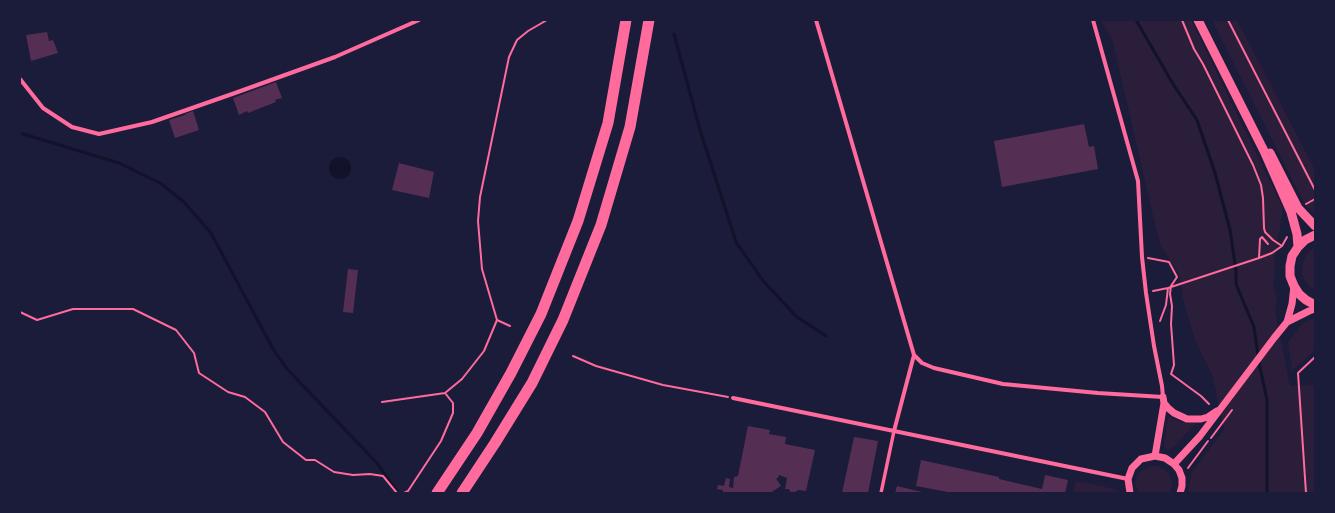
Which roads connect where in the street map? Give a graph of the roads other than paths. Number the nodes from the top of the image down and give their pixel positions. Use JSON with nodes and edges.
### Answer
{"nodes":[{"id":1,"x":420,"y":20,"type":"edge"},
{"id":2,"x":626,"y":20,"type":"edge"},
{"id":3,"x":649,"y":20,"type":"edge"},
{"id":4,"x":816,"y":20,"type":"edge"},
{"id":5,"x":1093,"y":20,"type":"edge"},
{"id":6,"x":1198,"y":20,"type":"edge"},
{"id":7,"x":1203,"y":20,"type":"edge"},
{"id":8,"x":20,"y":79,"type":"edge"},
{"id":9,"x":1315,"y":226,"type":"edge"},
{"id":10,"x":1315,"y":235,"type":"edge"},
{"id":11,"x":1298,"y":247,"type":"junction"},
{"id":12,"x":1294,"y":286,"type":"junction"},
{"id":13,"x":1315,"y":305,"type":"edge"},
{"id":14,"x":1315,"y":309,"type":"edge"},
{"id":15,"x":1287,"y":322,"type":"junction"},
{"id":16,"x":914,"y":355,"type":"junction"},
{"id":17,"x":733,"y":398,"type":"road end"},
{"id":18,"x":1163,"y":400,"type":"junction"},
{"id":19,"x":1221,"y":408,"type":"junction"},
{"id":20,"x":894,"y":431,"type":"junction"},
{"id":21,"x":1155,"y":456,"type":"junction"},
{"id":22,"x":1174,"y":464,"type":"junction"},
{"id":23,"x":1128,"y":479,"type":"junction"},
{"id":24,"x":437,"y":493,"type":"edge"},
{"id":25,"x":462,"y":493,"type":"edge"},
{"id":26,"x":881,"y":493,"type":"edge"},
{"id":27,"x":1130,"y":493,"type":"edge"},
{"id":28,"x":1180,"y":493,"type":"edge"}],
"edges":[{"from":1,"to":8,"type":"street"},
{"from":2,"to":24,"type":"highway"},
{"from":3,"to":25,"type":"highway"},
{"from":4,"to":16,"type":"street"},
{"from":5,"to":18,"type":"street"},
{"from":6,"to":11,"type":"main road"},
{"from":7,"to":9,"type":"main road"},
{"from":10,"to":11,"type":"main road"},
{"from":11,"to":12,"type":"main road"},
{"from":12,"to":13,"type":"main road"},
{"from":12,"to":15,"type":"street"},
{"from":14,"to":15,"type":"street"},
{"from":15,"to":19,"type":"street"},
{"from":16,"to":18,"type":"street"},
{"from":16,"to":20,"type":"street"},
{"from":17,"to":20,"type":"street"},
{"from":18,"to":19,"type":"street"},
{"from":18,"to":21,"type":"street"},
{"from":19,"to":22,"type":"street"},
{"from":20,"to":23,"type":"street"},
{"from":20,"to":26,"type":"street"},
{"from":21,"to":22,"type":"street"},
{"from":21,"to":23,"type":"street"},
{"from":22,"to":28,"type":"street"},
{"from":23,"to":27,"type":"street"}]}
